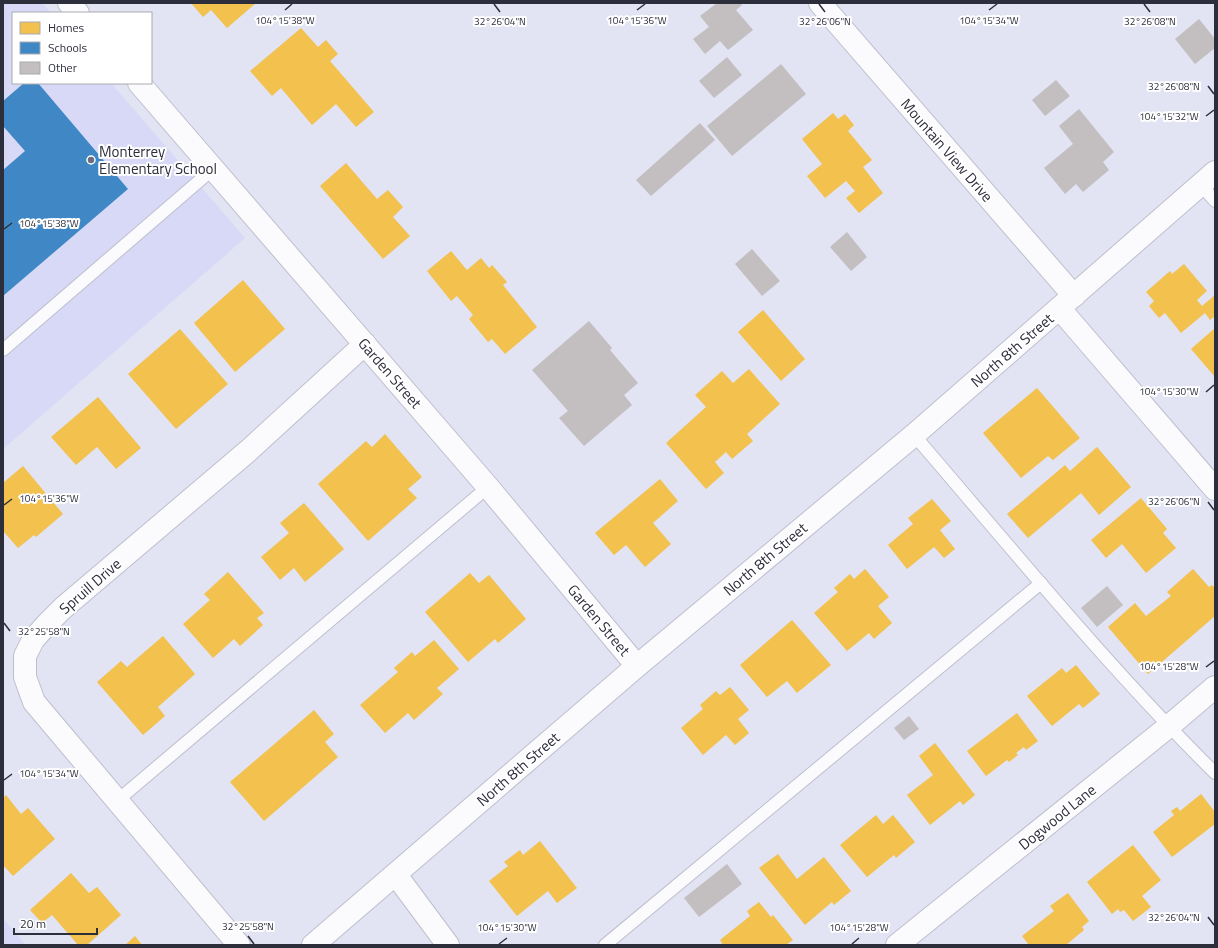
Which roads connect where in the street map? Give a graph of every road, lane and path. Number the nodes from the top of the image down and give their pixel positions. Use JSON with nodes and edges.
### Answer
{"nodes":[{"id":1,"x":69,"y":3,"type":"edge"},
{"id":2,"x":820,"y":3,"type":"edge"},
{"id":3,"x":77,"y":12,"type":"edge"},
{"id":4,"x":140,"y":84,"type":"edge"},
{"id":5,"x":213,"y":169,"type":"junction"},
{"id":6,"x":1208,"y":178,"type":"edge"},
{"id":7,"x":1215,"y":201,"type":"edge"},
{"id":8,"x":1067,"y":303,"type":"junction"},
{"id":9,"x":365,"y":344,"type":"junction"},
{"id":10,"x":3,"y":350,"type":"edge"},
{"id":11,"x":914,"y":435,"type":"junction"},
{"id":12,"x":488,"y":487,"type":"junction"},
{"id":13,"x":1215,"y":489,"type":"edge"},
{"id":14,"x":1041,"y":583,"type":"junction"},
{"id":15,"x":637,"y":666,"type":"junction"},
{"id":16,"x":1215,"y":686,"type":"edge"},
{"id":17,"x":1168,"y":727,"type":"junction"},
{"id":18,"x":1215,"y":773,"type":"edge"},
{"id":19,"x":118,"y":800,"type":"junction"},
{"id":20,"x":396,"y":875,"type":"junction"},
{"id":21,"x":239,"y":945,"type":"edge"},
{"id":22,"x":314,"y":945,"type":"edge"},
{"id":23,"x":448,"y":945,"type":"edge"},
{"id":24,"x":605,"y":945,"type":"edge"},
{"id":25,"x":897,"y":945,"type":"edge"}],
"edges":[{"from":1,"to":3,"type":"street"},
{"from":2,"to":8,"type":"street","name":"Mountain View Drive"},
{"from":4,"to":5,"type":"street","name":"Garden Street"},
{"from":5,"to":9,"type":"street","name":"Garden Street"},
{"from":5,"to":10,"type":"lane"},
{"from":6,"to":7,"type":"lane"},
{"from":6,"to":8,"type":"street","name":"North 8th Street"},
{"from":8,"to":11,"type":"street","name":"North 8th Street"},
{"from":8,"to":13,"type":"street","name":"Mountain View Drive"},
{"from":9,"to":12,"type":"street","name":"Garden Street"},
{"from":9,"to":19,"type":"street","name":"Spruill Drive"},
{"from":11,"to":14,"type":"lane"},
{"from":11,"to":15,"type":"street","name":"North 8th Street"},
{"from":12,"to":15,"type":"street","name":"Garden Street"},
{"from":12,"to":19,"type":"lane"},
{"from":14,"to":17,"type":"lane"},
{"from":14,"to":24,"type":"lane"},
{"from":15,"to":20,"type":"street","name":"North 8th Street"},
{"from":16,"to":17,"type":"street","name":"Dogwood Lane"},
{"from":17,"to":18,"type":"lane"},
{"from":17,"to":25,"type":"street","name":"Dogwood Lane"},
{"from":19,"to":21,"type":"street","name":"Spruill Drive"},
{"from":20,"to":22,"type":"street","name":"North 8th Street"},
{"from":20,"to":23,"type":"street"}]}
